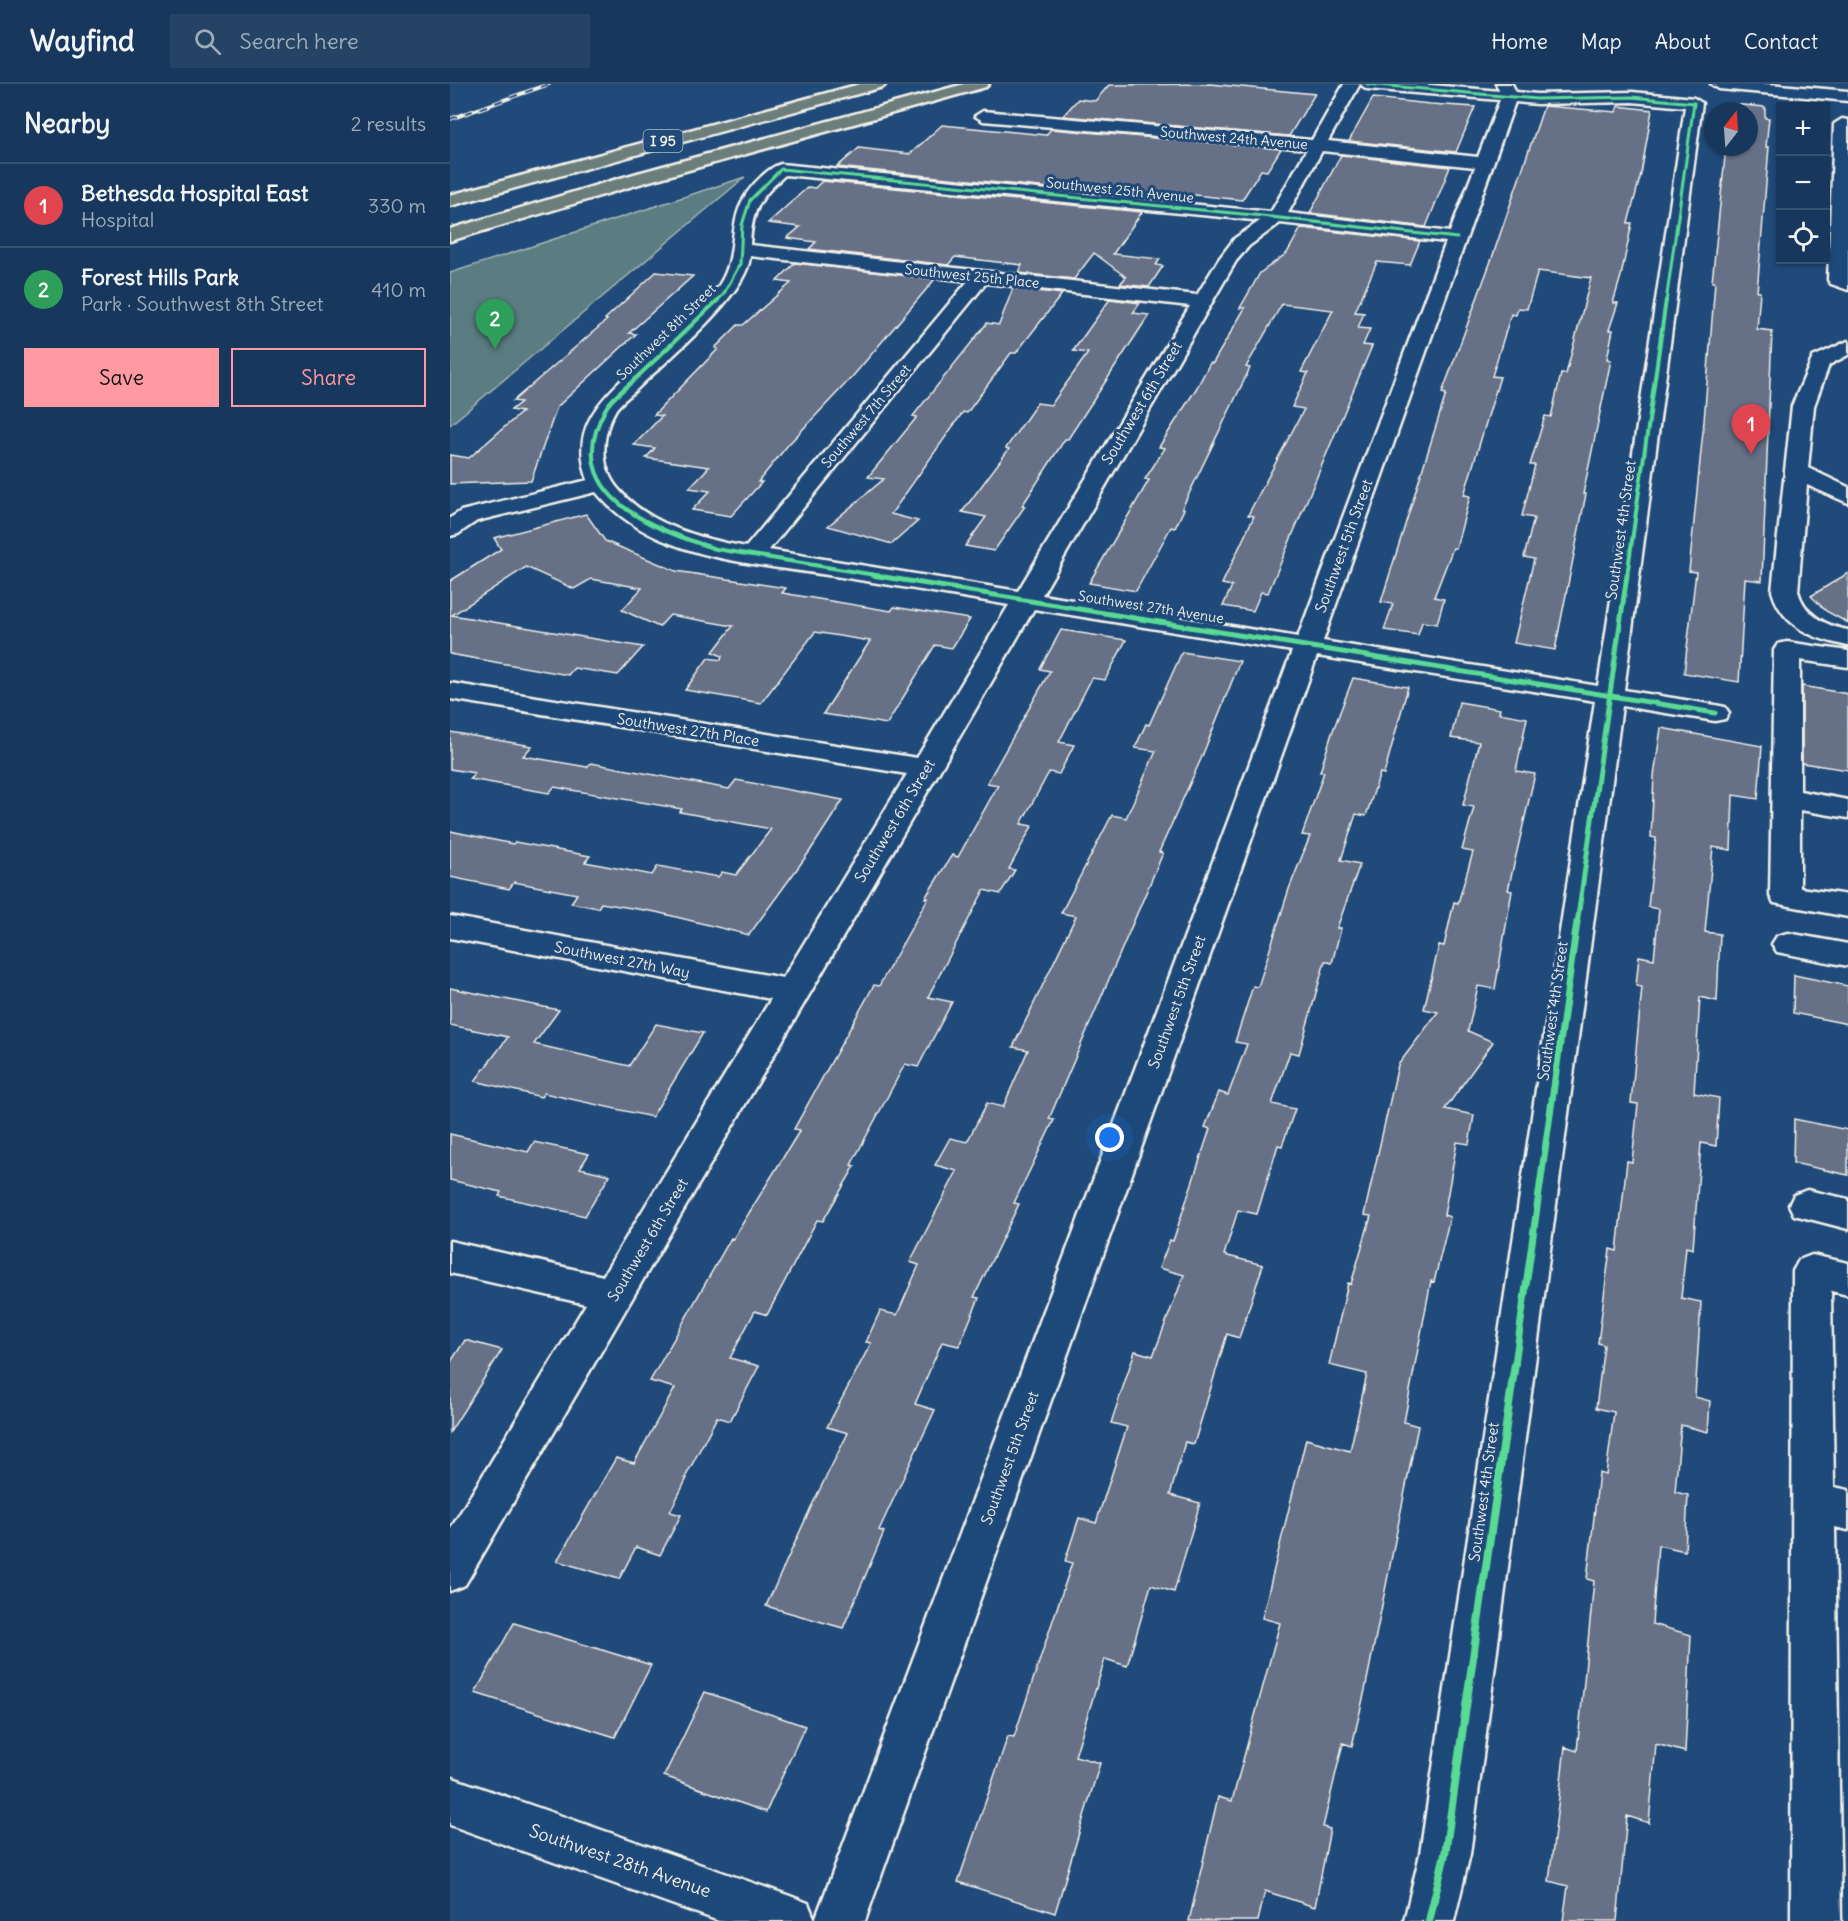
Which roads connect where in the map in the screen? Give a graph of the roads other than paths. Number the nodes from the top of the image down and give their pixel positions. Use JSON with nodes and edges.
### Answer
{"nodes":[{"id":1,"x":878,"y":84,"type":"edge"},
{"id":2,"x":981,"y":84,"type":"edge"},
{"id":3,"x":1352,"y":84,"type":"edge"},
{"id":4,"x":1367,"y":84,"type":"edge"},
{"id":5,"x":1451,"y":84,"type":"edge"},
{"id":6,"x":1428,"y":90,"type":"junction"},
{"id":7,"x":1507,"y":90,"type":"edge"},
{"id":8,"x":1706,"y":93,"type":"edge"},
{"id":9,"x":1848,"y":96,"type":"edge"},
{"id":10,"x":983,"y":116,"type":"dead end"},
{"id":11,"x":1848,"y":125,"type":"edge"},
{"id":12,"x":1318,"y":146,"type":"junction"},
{"id":13,"x":1484,"y":163,"type":"junction"},
{"id":14,"x":781,"y":169,"type":"joint"},
{"id":15,"x":450,"y":201,"type":"edge"},
{"id":16,"x":1276,"y":218,"type":"junction"},
{"id":17,"x":450,"y":235,"type":"edge"},
{"id":18,"x":1843,"y":236,"type":"edge"},
{"id":19,"x":1457,"y":238,"type":"junction"},
{"id":20,"x":742,"y":250,"type":"junction"},
{"id":21,"x":981,"y":277,"type":"junction"},
{"id":22,"x":1848,"y":284,"type":"edge"},
{"id":23,"x":1202,"y":301,"type":"junction"},
{"id":24,"x":1848,"y":347,"type":"edge"},
{"id":25,"x":1820,"y":361,"type":"junction"},
{"id":26,"x":1848,"y":373,"type":"edge"},
{"id":27,"x":1797,"y":471,"type":"junction"},
{"id":28,"x":601,"y":483,"type":"junction"},
{"id":29,"x":1848,"y":496,"type":"edge"},
{"id":30,"x":456,"y":520,"type":"edge"},
{"id":31,"x":751,"y":556,"type":"junction"},
{"id":32,"x":1025,"y":598,"type":"junction"},
{"id":33,"x":1848,"y":638,"type":"edge"},
{"id":34,"x":1308,"y":645,"type":"junction"},
{"id":35,"x":1848,"y":659,"type":"edge"},
{"id":36,"x":450,"y":691,"type":"edge"},
{"id":37,"x":1610,"y":695,"type":"junction"},
{"id":38,"x":1715,"y":713,"type":"dead end"},
{"id":39,"x":926,"y":768,"type":"junction"},
{"id":40,"x":1786,"y":798,"type":"junction"},
{"id":41,"x":1848,"y":809,"type":"edge"},
{"id":42,"x":1848,"y":906,"type":"edge"},
{"id":43,"x":450,"y":927,"type":"edge"},
{"id":44,"x":1788,"y":944,"type":"dead end"},
{"id":45,"x":1848,"y":956,"type":"edge"},
{"id":46,"x":794,"y":992,"type":"junction"},
{"id":47,"x":1807,"y":1205,"type":"dead end"},
{"id":48,"x":1848,"y":1214,"type":"edge"},
{"id":49,"x":450,"y":1257,"type":"edge"},
{"id":50,"x":1848,"y":1279,"type":"edge"},
{"id":51,"x":615,"y":1295,"type":"junction"},
{"id":52,"x":1831,"y":1506,"type":"edge"},
{"id":53,"x":450,"y":1570,"type":"edge"},
{"id":54,"x":450,"y":1801,"type":"edge"},
{"id":55,"x":790,"y":1921,"type":"edge"},
{"id":56,"x":840,"y":1921,"type":"edge"},
{"id":57,"x":1429,"y":1921,"type":"edge"},
{"id":58,"x":1816,"y":1921,"type":"edge"}],
"edges":[{"from":1,"to":15,"type":"highway","number":"I 95"},
{"from":2,"to":17,"type":"highway","number":"I 95"},
{"from":3,"to":12,"type":"street","name":"Southwest 6th Street"},
{"from":4,"to":6,"type":"street"},
{"from":5,"to":6,"type":"street"},
{"from":6,"to":7,"type":"street"},
{"from":7,"to":8,"type":"street"},
{"from":7,"to":13,"type":"street","name":"Southwest 5th Street"},
{"from":8,"to":9,"type":"street"},
{"from":8,"to":37,"type":"street","name":"Southwest 4th Street"},
{"from":10,"to":12,"type":"street","name":"Southwest 24th Avenue"},
{"from":11,"to":18,"type":"street"},
{"from":12,"to":13,"type":"street","name":"Southwest 24th Avenue"},
{"from":12,"to":16,"type":"street","name":"Southwest 6th Street"},
{"from":13,"to":19,"type":"street","name":"Southwest 5th Street"},
{"from":14,"to":16,"type":"street","name":"Southwest 25th Avenue"},
{"from":14,"to":20,"type":"street","name":"Southwest 8th Street"},
{"from":16,"to":19,"type":"street","name":"Southwest 25th Avenue"},
{"from":16,"to":23,"type":"street","name":"Southwest 6th Street"},
{"from":18,"to":22,"type":"street"},
{"from":19,"to":34,"type":"street","name":"Southwest 5th Street"},
{"from":20,"to":21,"type":"street","name":"Southwest 25th Place"},
{"from":20,"to":28,"type":"street","name":"Southwest 8th Street"},
{"from":21,"to":23,"type":"street","name":"Southwest 25th Place"},
{"from":21,"to":31,"type":"street","name":"Southwest 7th Street"},
{"from":23,"to":32,"type":"street","name":"Southwest 6th Street"},
{"from":24,"to":25,"type":"street"},
{"from":25,"to":26,"type":"street"},
{"from":25,"to":27,"type":"street"},
{"from":27,"to":29,"type":"street"},
{"from":27,"to":33,"type":"street"},
{"from":28,"to":30,"type":"street"},
{"from":28,"to":31,"type":"street","name":"Southwest 27th Avenue"},
{"from":31,"to":32,"type":"street","name":"Southwest 27th Avenue"},
{"from":32,"to":34,"type":"street","name":"Southwest 27th Avenue"},
{"from":32,"to":39,"type":"street","name":"Southwest 6th Street"},
{"from":34,"to":37,"type":"street","name":"Southwest 27th Avenue"},
{"from":34,"to":56,"type":"street","name":"Southwest 5th Street"},
{"from":35,"to":40,"type":"street"},
{"from":36,"to":39,"type":"street","name":"Southwest 27th Place"},
{"from":37,"to":38,"type":"street","name":"Southwest 27th Avenue"},
{"from":37,"to":57,"type":"street","name":"Southwest 4th Street"},
{"from":39,"to":46,"type":"street","name":"Southwest 6th Street"},
{"from":40,"to":41,"type":"street"},
{"from":40,"to":42,"type":"street"},
{"from":43,"to":46,"type":"street","name":"Southwest 27th Way"},
{"from":44,"to":45,"type":"street"},
{"from":46,"to":51,"type":"street","name":"Southwest 6th Street"},
{"from":47,"to":48,"type":"street"},
{"from":49,"to":51,"type":"street"},
{"from":50,"to":52,"type":"street"},
{"from":51,"to":53,"type":"street","name":"Southwest 6th Street"},
{"from":52,"to":58,"type":"street"},
{"from":54,"to":55,"type":"street","name":"Southwest 28th Avenue"}]}
